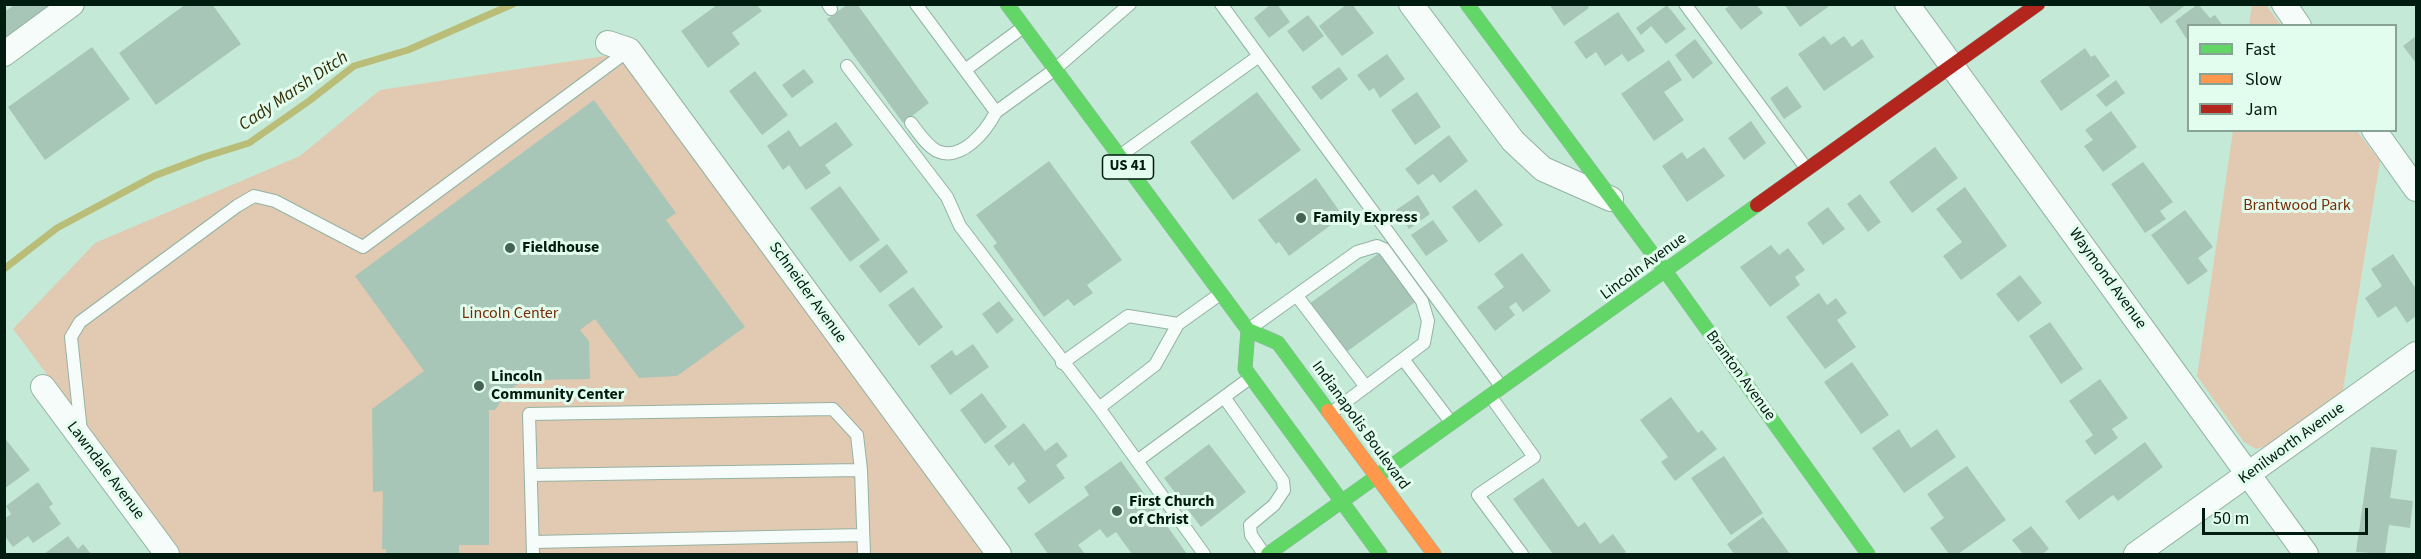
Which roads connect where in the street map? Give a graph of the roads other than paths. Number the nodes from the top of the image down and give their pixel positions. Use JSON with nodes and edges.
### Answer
{"nodes":[{"id":1,"x":72,"y":4,"type":"edge"},
{"id":2,"x":916,"y":4,"type":"edge"},
{"id":3,"x":1007,"y":4,"type":"edge"},
{"id":4,"x":1130,"y":4,"type":"edge"},
{"id":5,"x":1221,"y":4,"type":"edge"},
{"id":6,"x":1411,"y":4,"type":"edge"},
{"id":7,"x":1467,"y":4,"type":"edge"},
{"id":8,"x":1685,"y":4,"type":"edge"},
{"id":9,"x":1907,"y":4,"type":"edge"},
{"id":10,"x":2038,"y":4,"type":"edge"},
{"id":11,"x":2284,"y":4,"type":"edge"},
{"id":12,"x":2298,"y":24,"type":"edge"},
{"id":13,"x":1023,"y":27,"type":"junction"},
{"id":14,"x":619,"y":46,"type":"joint"},
{"id":15,"x":4,"y":54,"type":"edge"},
{"id":16,"x":1259,"y":56,"type":"junction"},
{"id":17,"x":847,"y":66,"type":"dead end"},
{"id":18,"x":1952,"y":66,"type":"junction"},
{"id":19,"x":965,"y":70,"type":"junction"},
{"id":20,"x":1054,"y":70,"type":"junction"},
{"id":21,"x":996,"y":112,"type":"junction"},
{"id":22,"x":911,"y":123,"type":"dead end"},
{"id":23,"x":2375,"y":132,"type":"edge"},
{"id":24,"x":1120,"y":156,"type":"junction"},
{"id":25,"x":1808,"y":170,"type":"junction"},
{"id":26,"x":2416,"y":189,"type":"edge"},
{"id":27,"x":1611,"y":199,"type":"junction"},
{"id":28,"x":1666,"y":272,"type":"junction"},
{"id":29,"x":1221,"y":293,"type":"junction"},
{"id":30,"x":1297,"y":297,"type":"junction"},
{"id":31,"x":1178,"y":324,"type":"junction"},
{"id":32,"x":1248,"y":330,"type":"junction"},
{"id":33,"x":2416,"y":354,"type":"edge"},
{"id":34,"x":1403,"y":359,"type":"junction"},
{"id":35,"x":1062,"y":363,"type":"junction"},
{"id":36,"x":1251,"y":377,"type":"junction"},
{"id":37,"x":43,"y":387,"type":"dead end"},
{"id":38,"x":1366,"y":387,"type":"junction"},
{"id":39,"x":1503,"y":388,"type":"junction"},
{"id":40,"x":1224,"y":397,"type":"junction"},
{"id":41,"x":1491,"y":397,"type":"junction"},
{"id":42,"x":1099,"y":408,"type":"junction"},
{"id":43,"x":1330,"y":414,"type":"junction"},
{"id":44,"x":1452,"y":425,"type":"junction"},
{"id":45,"x":82,"y":440,"type":"junction"},
{"id":46,"x":1137,"y":461,"type":"junction"},
{"id":47,"x":861,"y":470,"type":"junction"},
{"id":48,"x":531,"y":475,"type":"junction"},
{"id":49,"x":2249,"y":476,"type":"junction"},
{"id":50,"x":1377,"y":478,"type":"junction"},
{"id":51,"x":1342,"y":502,"type":"junction"},
{"id":52,"x":863,"y":535,"type":"junction"},
{"id":53,"x":533,"y":548,"type":"edge"},
{"id":54,"x":167,"y":555,"type":"edge"},
{"id":55,"x":864,"y":555,"type":"edge"},
{"id":56,"x":999,"y":555,"type":"edge"},
{"id":57,"x":1204,"y":555,"type":"edge"},
{"id":58,"x":1266,"y":555,"type":"edge"},
{"id":59,"x":1380,"y":555,"type":"edge"},
{"id":60,"x":1434,"y":555,"type":"edge"},
{"id":61,"x":1522,"y":555,"type":"edge"},
{"id":62,"x":1868,"y":555,"type":"edge"},
{"id":63,"x":2136,"y":555,"type":"edge"},
{"id":64,"x":2306,"y":555,"type":"edge"}],
"edges":[{"from":1,"to":15,"type":"street"},
{"from":2,"to":19,"type":"lane"},
{"from":3,"to":13,"type":"main road","number":"US 41"},
{"from":4,"to":20,"type":"lane"},
{"from":5,"to":16,"type":"lane"},
{"from":6,"to":27,"type":"street","name":"Branton Avenue"},
{"from":7,"to":27,"type":"main road","name":"Branton Avenue"},
{"from":8,"to":25,"type":"lane"},
{"from":9,"to":18,"type":"street","name":"Waymond Avenue"},
{"from":10,"to":18,"type":"main road","name":"Lincoln Avenue"},
{"from":11,"to":12,"type":"street"},
{"from":13,"to":19,"type":"lane"},
{"from":13,"to":20,"type":"main road","number":"US 41"},
{"from":14,"to":45,"type":"lane"},
{"from":14,"to":56,"type":"street","name":"Schneider Avenue"},
{"from":16,"to":24,"type":"lane"},
{"from":16,"to":39,"type":"lane"},
{"from":17,"to":35,"type":"lane"},
{"from":18,"to":25,"type":"main road","name":"Lincoln Avenue"},
{"from":18,"to":49,"type":"street","name":"Waymond Avenue"},
{"from":19,"to":21,"type":"lane"},
{"from":20,"to":21,"type":"lane"},
{"from":20,"to":24,"type":"main road","number":"US 41"},
{"from":21,"to":22,"type":"lane"},
{"from":23,"to":26,"type":"street"},
{"from":24,"to":29,"type":"main road","number":"US 41"},
{"from":25,"to":28,"type":"main road","name":"Lincoln Avenue"},
{"from":27,"to":28,"type":"main road","name":"Branton Avenue"},
{"from":28,"to":39,"type":"main road","name":"Lincoln Avenue"},
{"from":28,"to":62,"type":"main road","name":"Branton Avenue"},
{"from":29,"to":31,"type":"lane"},
{"from":29,"to":32,"type":"main road","number":"US 41"},
{"from":30,"to":32,"type":"lane"},
{"from":30,"to":34,"type":"lane"},
{"from":30,"to":38,"type":"lane"},
{"from":31,"to":35,"type":"lane"},
{"from":31,"to":42,"type":"lane"},
{"from":32,"to":36,"type":"main road"},
{"from":32,"to":43,"type":"main road","name":"Indianapolis Boulevard"},
{"from":33,"to":49,"type":"street","name":"Kenilworth Avenue"},
{"from":34,"to":38,"type":"lane"},
{"from":34,"to":44,"type":"lane"},
{"from":35,"to":42,"type":"lane"},
{"from":36,"to":40,"type":"lane"},
{"from":36,"to":51,"type":"main road"},
{"from":37,"to":45,"type":"street","name":"Lawndale Avenue"},
{"from":38,"to":43,"type":"lane"},
{"from":39,"to":41,"type":"main road","name":"Lincoln Avenue"},
{"from":40,"to":46,"type":"lane"},
{"from":40,"to":58,"type":"lane"},
{"from":41,"to":44,"type":"main road","name":"Lincoln Avenue"},
{"from":41,"to":61,"type":"lane"},
{"from":42,"to":46,"type":"lane"},
{"from":43,"to":50,"type":"main road","name":"Indianapolis Boulevard"},
{"from":44,"to":50,"type":"main road","name":"Lincoln Avenue"},
{"from":45,"to":54,"type":"street","name":"Lawndale Avenue"},
{"from":46,"to":57,"type":"lane"},
{"from":47,"to":48,"type":"lane"},
{"from":47,"to":48,"type":"lane"},
{"from":47,"to":52,"type":"lane"},
{"from":48,"to":53,"type":"lane"},
{"from":49,"to":63,"type":"street","name":"Kenilworth Avenue"},
{"from":49,"to":64,"type":"street","name":"Waymond Avenue"},
{"from":50,"to":51,"type":"main road","name":"Lincoln Avenue"},
{"from":50,"to":60,"type":"main road","name":"Indianapolis Boulevard"},
{"from":51,"to":58,"type":"main road","name":"Lincoln Avenue"},
{"from":51,"to":59,"type":"main road"},
{"from":52,"to":53,"type":"lane"},
{"from":52,"to":55,"type":"lane"}]}
